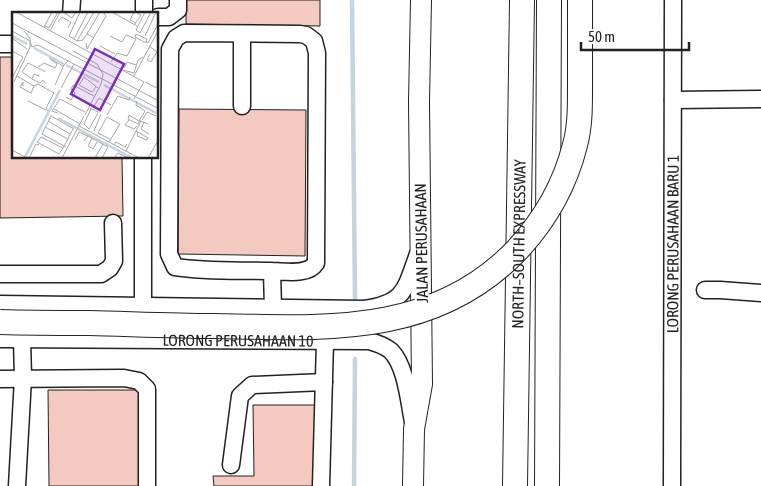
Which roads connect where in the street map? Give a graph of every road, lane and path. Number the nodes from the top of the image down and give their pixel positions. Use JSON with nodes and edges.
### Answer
{"nodes":[{"id":1,"x":178,"y":0,"type":"edge"},
{"id":2,"x":421,"y":0,"type":"edge"},
{"id":3,"x":522,"y":0,"type":"edge"},
{"id":4,"x":549,"y":0,"type":"edge"},
{"id":5,"x":580,"y":0,"type":"edge"},
{"id":6,"x":673,"y":0,"type":"edge"},
{"id":7,"x":159,"y":16,"type":"edge"},
{"id":8,"x":242,"y":34,"type":"junction"},
{"id":9,"x":761,"y":99,"type":"edge"},
{"id":10,"x":673,"y":100,"type":"junction"},
{"id":11,"x":242,"y":106,"type":"dead end"},
{"id":12,"x":143,"y":159,"type":"edge"},
{"id":13,"x":113,"y":223,"type":"dead end"},
{"id":14,"x":421,"y":245,"type":"junction"},
{"id":15,"x":272,"y":271,"type":"junction"},
{"id":16,"x":0,"y":274,"type":"edge"},
{"id":17,"x":705,"y":290,"type":"dead end"},
{"id":18,"x":761,"y":293,"type":"edge"},
{"id":19,"x":0,"y":304,"type":"edge"},
{"id":20,"x":143,"y":306,"type":"junction"},
{"id":21,"x":272,"y":308,"type":"junction"},
{"id":22,"x":0,"y":322,"type":"edge"},
{"id":23,"x":0,"y":339,"type":"edge"},
{"id":24,"x":22,"y":339,"type":"junction"},
{"id":25,"x":325,"y":341,"type":"junction"},
{"id":26,"x":0,"y":378,"type":"edge"},
{"id":27,"x":23,"y":378,"type":"junction"},
{"id":28,"x":324,"y":382,"type":"junction"},
{"id":29,"x":414,"y":429,"type":"junction"},
{"id":30,"x":231,"y":465,"type":"dead end"},
{"id":31,"x":17,"y":486,"type":"edge"},
{"id":32,"x":147,"y":486,"type":"edge"},
{"id":33,"x":321,"y":486,"type":"edge"},
{"id":34,"x":413,"y":486,"type":"edge"},
{"id":35,"x":515,"y":486,"type":"edge"},
{"id":36,"x":547,"y":486,"type":"edge"},
{"id":37,"x":672,"y":486,"type":"edge"}],
"edges":[{"from":1,"to":7,"type":"street"},
{"from":2,"to":14,"type":"main road","name":"JALAN PERUSAHAAN"},
{"from":3,"to":35,"type":"highway","name":"NORTH–SOUTH EXPRESSWAY"},
{"from":4,"to":36,"type":"highway","name":"NORTH–SOUTH EXPRESSWAY"},
{"from":5,"to":22,"type":"highway","bridge":true},
{"from":6,"to":10,"type":"street","name":"LORONG PERUSAHAAN BARU 1"},
{"from":8,"to":11,"type":"street"},
{"from":8,"to":15,"type":"street"},
{"from":8,"to":15,"type":"street"},
{"from":9,"to":10,"type":"street"},
{"from":10,"to":37,"type":"street","name":"LORONG PERUSAHAAN BARU 1"},
{"from":12,"to":20,"type":"street"},
{"from":13,"to":16,"type":"street"},
{"from":14,"to":21,"type":"street","name":"LORONG PERUSAHAAN 10"},
{"from":14,"to":29,"type":"main road","name":"JALAN PERUSAHAAN"},
{"from":15,"to":21,"type":"street"},
{"from":17,"to":18,"type":"street"},
{"from":19,"to":20,"type":"street","name":"LORONG PERUSAHAAN 10"},
{"from":20,"to":21,"type":"street","name":"LORONG PERUSAHAAN 10"},
{"from":23,"to":24,"type":"street","name":"LORONG PERUSAHAAN 10"},
{"from":24,"to":25,"type":"street","name":"LORONG PERUSAHAAN 10"},
{"from":24,"to":27,"type":"street"},
{"from":25,"to":28,"type":"street"},
{"from":25,"to":29,"type":"street","name":"LORONG PERUSAHAAN 10"},
{"from":26,"to":27,"type":"street"},
{"from":27,"to":31,"type":"street"},
{"from":27,"to":32,"type":"street"},
{"from":28,"to":30,"type":"street"},
{"from":28,"to":33,"type":"street"},
{"from":29,"to":34,"type":"main road","name":"JALAN PERUSAHAAN"}]}
